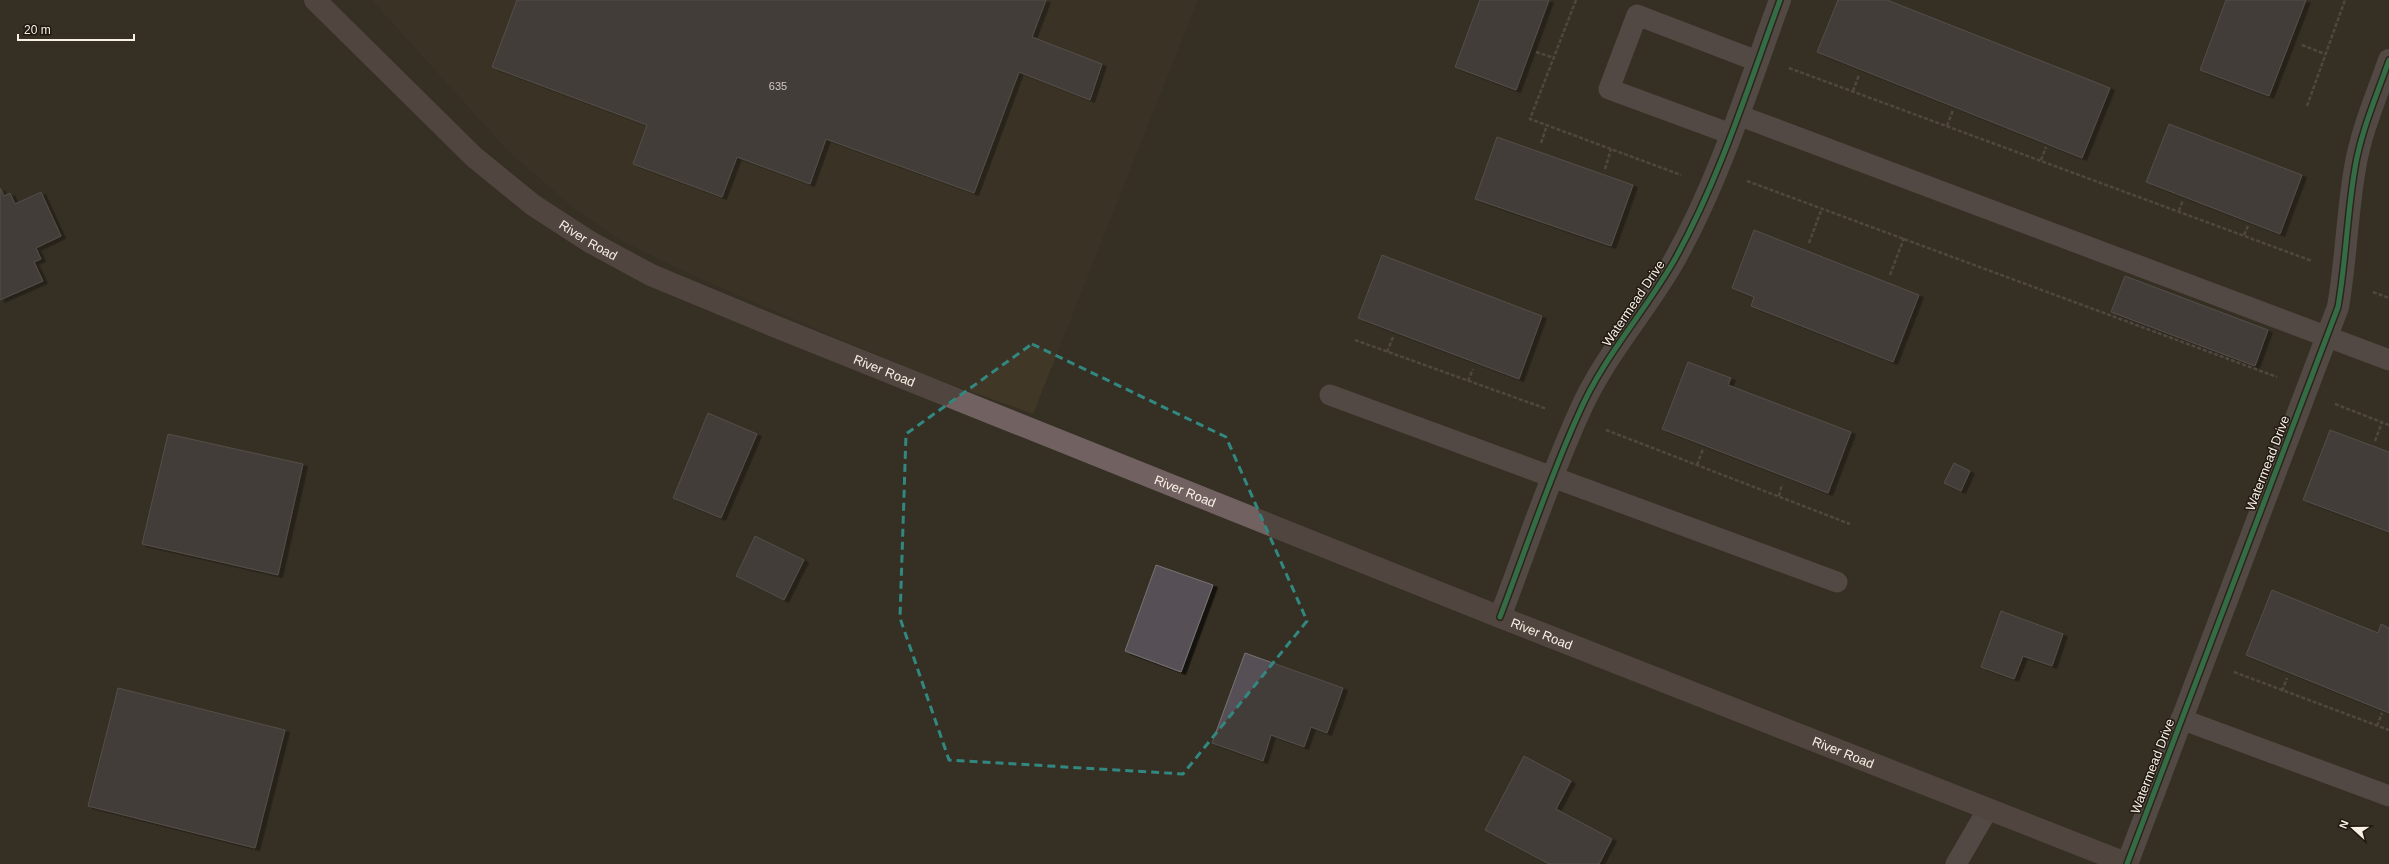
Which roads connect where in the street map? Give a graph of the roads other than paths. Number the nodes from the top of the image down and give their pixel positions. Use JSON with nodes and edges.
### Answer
{"nodes":[{"id":1,"x":315,"y":0,"type":"edge"},
{"id":2,"x":1780,"y":0,"type":"edge"},
{"id":3,"x":2389,"y":60,"type":"edge"},
{"id":4,"x":1757,"y":61,"type":"junction"},
{"id":5,"x":1734,"y":125,"type":"junction"},
{"id":6,"x":2327,"y":337,"type":"junction"},
{"id":7,"x":2389,"y":360,"type":"edge"},
{"id":8,"x":1330,"y":395,"type":"dead end"},
{"id":9,"x":1554,"y":477,"type":"junction"},
{"id":10,"x":1837,"y":582,"type":"dead end"},
{"id":11,"x":1500,"y":617,"type":"junction"},
{"id":12,"x":2181,"y":720,"type":"junction"},
{"id":13,"x":2389,"y":796,"type":"edge"},
{"id":14,"x":1988,"y":809,"type":"junction"},
{"id":15,"x":1956,"y":864,"type":"edge"},
{"id":16,"x":2127,"y":864,"type":"edge"}],
"edges":[{"from":1,"to":11,"type":"main road","name":"River Road"},
{"from":2,"to":4,"type":"street","name":"Watermead Drive"},
{"from":3,"to":6,"type":"street","name":"Watermead Drive"},
{"from":4,"to":5,"type":"street","name":"Watermead Drive"},
{"from":4,"to":5,"type":"lane"},
{"from":5,"to":6,"type":"lane"},
{"from":5,"to":9,"type":"street","name":"Watermead Drive"},
{"from":6,"to":7,"type":"lane"},
{"from":6,"to":12,"type":"street","name":"Watermead Drive"},
{"from":8,"to":9,"type":"lane"},
{"from":9,"to":10,"type":"lane"},
{"from":9,"to":11,"type":"street","name":"Watermead Drive"},
{"from":11,"to":14,"type":"main road","name":"River Road"},
{"from":12,"to":13,"type":"lane"},
{"from":12,"to":16,"type":"street","name":"Watermead Drive"},
{"from":14,"to":15,"type":"lane"},
{"from":14,"to":16,"type":"main road","name":"River Road"}]}
